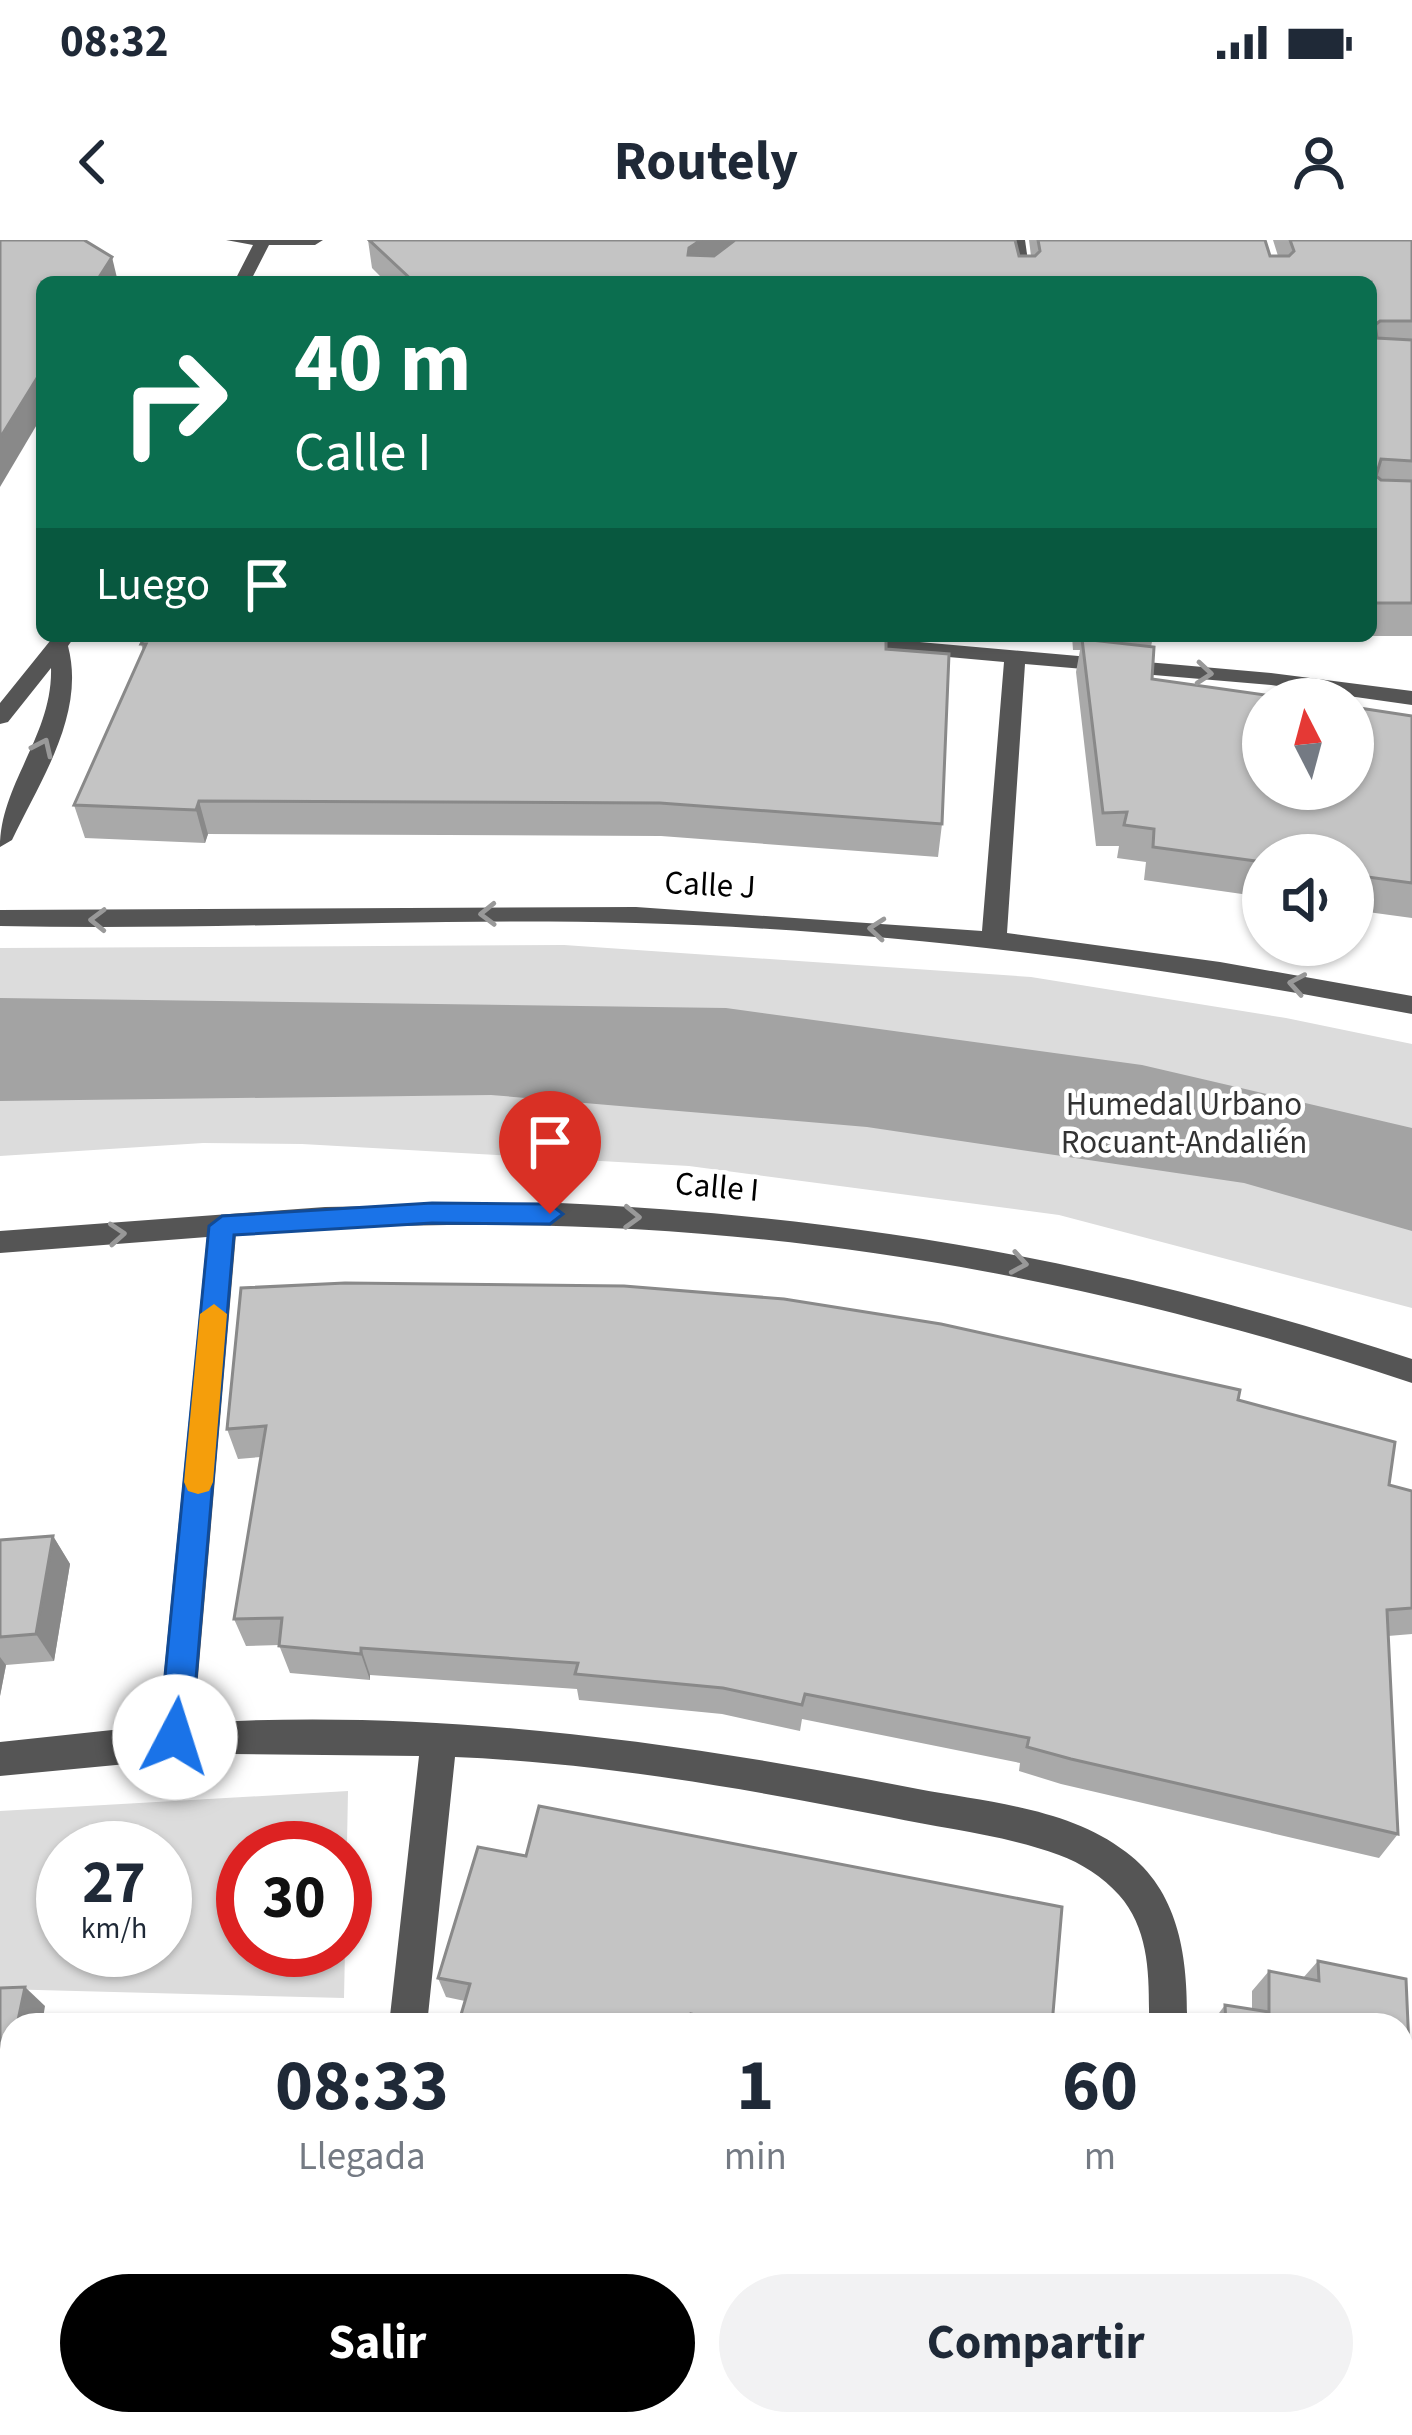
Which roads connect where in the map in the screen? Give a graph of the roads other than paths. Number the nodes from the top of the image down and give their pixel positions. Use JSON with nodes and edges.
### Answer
{"nodes":[{"id":1,"x":234,"y":240,"type":"edge"},
{"id":2,"x":315,"y":240,"type":"edge"},
{"id":3,"x":1017,"y":240,"type":"edge"},
{"id":4,"x":262,"y":242,"type":"edge"},
{"id":5,"x":245,"y":276,"type":"edge"},
{"id":6,"x":1022,"y":276,"type":"edge"},
{"id":7,"x":62,"y":642,"type":"edge"},
{"id":8,"x":854,"y":642,"type":"edge"},
{"id":9,"x":1015,"y":655,"type":"junction"},
{"id":10,"x":1412,"y":698,"type":"edge"},
{"id":11,"x":0,"y":716,"type":"edge"},
{"id":12,"x":0,"y":840,"type":"edge"},
{"id":13,"x":0,"y":918,"type":"edge"},
{"id":14,"x":994,"y":940,"type":"junction"},
{"id":15,"x":1412,"y":1005,"type":"edge"},
{"id":16,"x":222,"y":1226,"type":"junction"},
{"id":17,"x":0,"y":1243,"type":"edge"},
{"id":18,"x":1412,"y":1371,"type":"edge"},
{"id":19,"x":175,"y":1737,"type":"junction"},
{"id":20,"x":439,"y":1739,"type":"junction"},
{"id":21,"x":0,"y":1759,"type":"edge"},
{"id":22,"x":408,"y":2013,"type":"edge"},
{"id":23,"x":1168,"y":2013,"type":"edge"}],
"edges":[{"from":1,"to":4,"type":"street"},
{"from":2,"to":4,"type":"street"},
{"from":3,"to":6,"type":"street"},
{"from":4,"to":5,"type":"street"},
{"from":7,"to":11,"type":"street"},
{"from":12,"to":7,"type":"street","one_way":true},
{"from":8,"to":9,"type":"street"},
{"from":9,"to":10,"type":"street","one_way":true},
{"from":9,"to":14,"type":"street"},
{"from":14,"to":13,"type":"street","name":"Calle J","one_way":true},
{"from":15,"to":14,"type":"street","name":"Calle J","one_way":true},
{"from":17,"to":16,"type":"street","name":"Calle I","one_way":true},
{"from":16,"to":18,"type":"street","name":"Calle I","one_way":true},
{"from":16,"to":19,"type":"street"},
{"from":19,"to":20,"type":"street"},
{"from":19,"to":21,"type":"street"},
{"from":20,"to":22,"type":"street"},
{"from":20,"to":23,"type":"street"}]}
